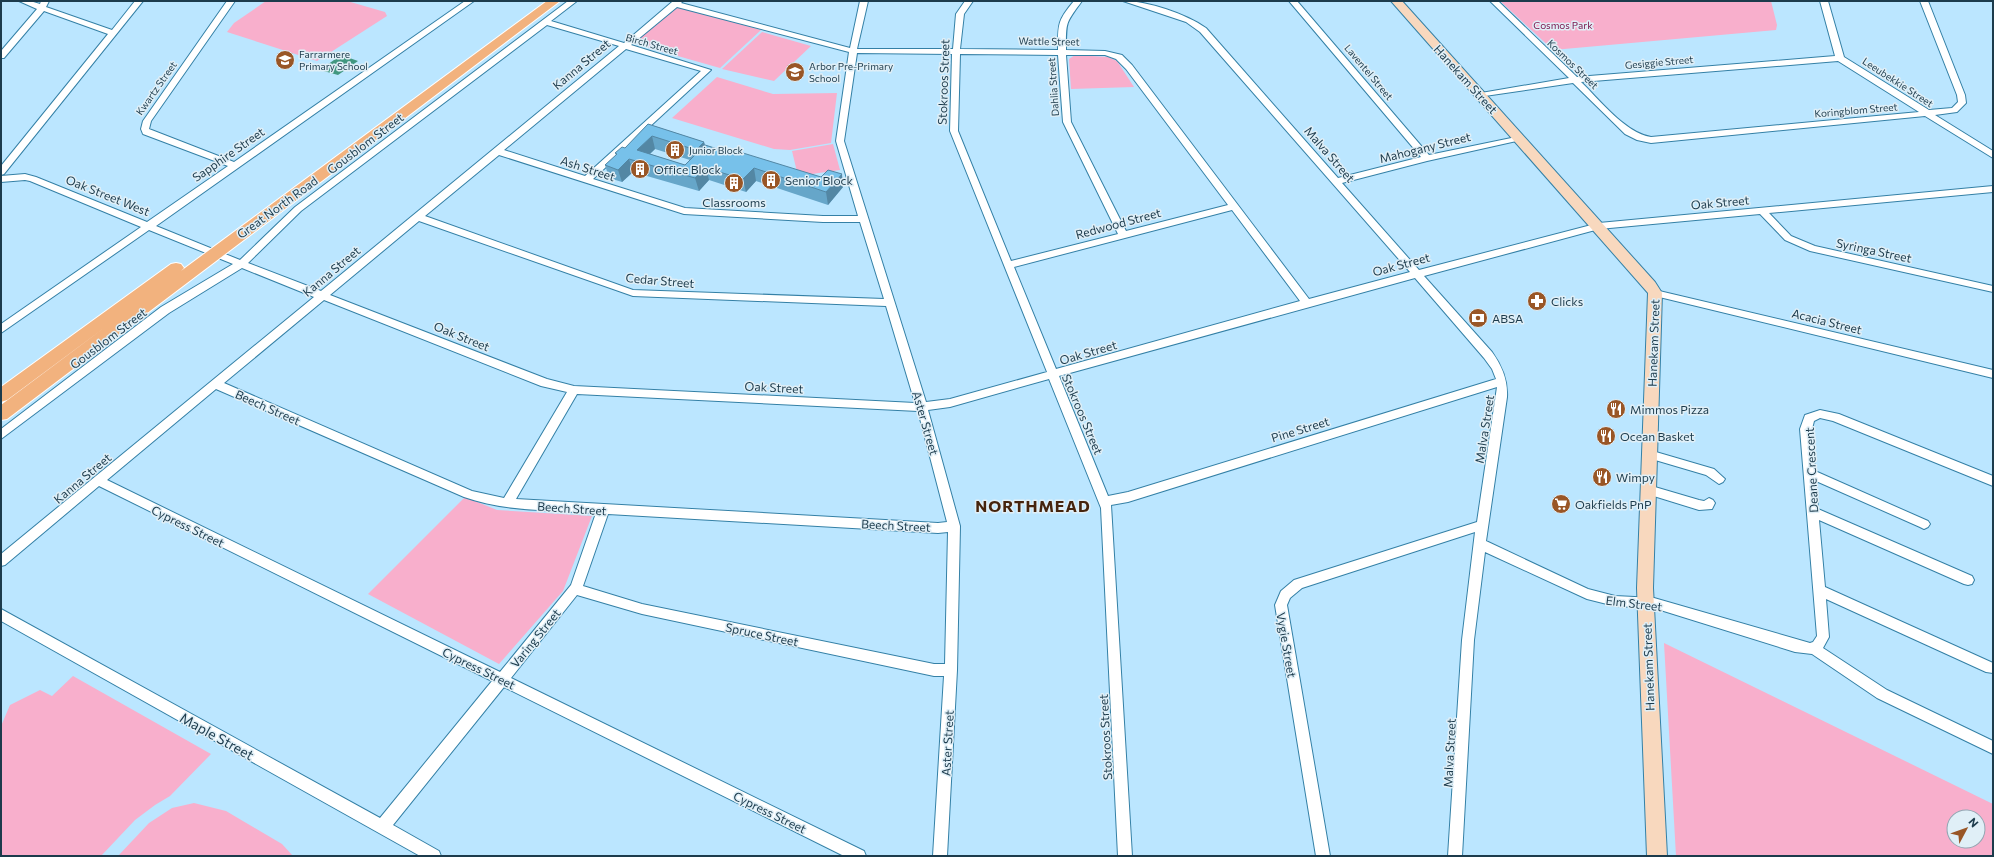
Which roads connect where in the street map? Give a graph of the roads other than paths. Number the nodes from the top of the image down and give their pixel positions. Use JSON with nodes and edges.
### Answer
{"nodes":[{"id":1,"x":22,"y":1,"type":"edge"},
{"id":2,"x":140,"y":1,"type":"edge"},
{"id":3,"x":231,"y":1,"type":"edge"},
{"id":4,"x":470,"y":1,"type":"edge"},
{"id":5,"x":539,"y":1,"type":"edge"},
{"id":6,"x":554,"y":1,"type":"edge"},
{"id":7,"x":573,"y":1,"type":"edge"},
{"id":8,"x":864,"y":1,"type":"edge"},
{"id":9,"x":969,"y":1,"type":"edge"},
{"id":10,"x":1078,"y":1,"type":"edge"},
{"id":11,"x":1127,"y":1,"type":"edge"},
{"id":12,"x":1293,"y":1,"type":"edge"},
{"id":13,"x":1396,"y":1,"type":"edge"},
{"id":14,"x":1494,"y":1,"type":"edge"},
{"id":15,"x":1824,"y":1,"type":"edge"},
{"id":16,"x":1924,"y":1,"type":"edge"},
{"id":17,"x":677,"y":3,"type":"edge"},
{"id":18,"x":44,"y":5,"type":"edge"},
{"id":19,"x":546,"y":22,"type":"junction"},
{"id":20,"x":114,"y":33,"type":"junction"},
{"id":21,"x":624,"y":46,"type":"junction"},
{"id":22,"x":853,"y":51,"type":"junction"},
{"id":23,"x":956,"y":52,"type":"junction"},
{"id":24,"x":1062,"y":52,"type":"junction"},
{"id":25,"x":1,"y":56,"type":"edge"},
{"id":26,"x":1840,"y":58,"type":"junction"},
{"id":27,"x":1574,"y":80,"type":"junction"},
{"id":28,"x":1481,"y":95,"type":"junction"},
{"id":29,"x":1928,"y":114,"type":"junction"},
{"id":30,"x":37,"y":130,"type":"junction"},
{"id":31,"x":1518,"y":138,"type":"junction"},
{"id":32,"x":1640,"y":138,"type":"joint"},
{"id":33,"x":497,"y":151,"type":"junction"},
{"id":34,"x":1993,"y":155,"type":"edge"},
{"id":35,"x":1427,"y":158,"type":"junction"},
{"id":36,"x":234,"y":165,"type":"junction"},
{"id":37,"x":1,"y":172,"type":"edge"},
{"id":38,"x":24,"y":177,"type":"junction"},
{"id":39,"x":1,"y":179,"type":"edge"},
{"id":40,"x":586,"y":180,"type":"junction"},
{"id":41,"x":1337,"y":181,"type":"junction"},
{"id":42,"x":1993,"y":189,"type":"edge"},
{"id":43,"x":1234,"y":207,"type":"junction"},
{"id":44,"x":1762,"y":211,"type":"junction"},
{"id":45,"x":418,"y":217,"type":"junction"},
{"id":46,"x":863,"y":219,"type":"junction"},
{"id":47,"x":148,"y":226,"type":"junction"},
{"id":48,"x":1599,"y":226,"type":"junction"},
{"id":49,"x":1124,"y":235,"type":"junction"},
{"id":50,"x":209,"y":250,"type":"junction"},
{"id":51,"x":241,"y":264,"type":"junction"},
{"id":52,"x":1007,"y":265,"type":"junction"},
{"id":53,"x":1417,"y":273,"type":"junction"},
{"id":54,"x":1993,"y":289,"type":"edge"},
{"id":55,"x":1655,"y":293,"type":"junction"},
{"id":56,"x":323,"y":295,"type":"junction"},
{"id":57,"x":889,"y":302,"type":"junction"},
{"id":58,"x":1307,"y":303,"type":"junction"},
{"id":59,"x":1,"y":329,"type":"edge"},
{"id":60,"x":1993,"y":374,"type":"edge"},
{"id":61,"x":1053,"y":375,"type":"junction"},
{"id":62,"x":1502,"y":381,"type":"junction"},
{"id":63,"x":215,"y":384,"type":"junction"},
{"id":64,"x":574,"y":390,"type":"junction"},
{"id":65,"x":1,"y":396,"type":"edge"},
{"id":66,"x":922,"y":407,"type":"junction"},
{"id":67,"x":1,"y":414,"type":"edge"},
{"id":68,"x":1,"y":434,"type":"edge"},
{"id":69,"x":1649,"y":454,"type":"junction"},
{"id":70,"x":1811,"y":474,"type":"junction"},
{"id":71,"x":1719,"y":479,"type":"dead end"},
{"id":72,"x":99,"y":481,"type":"junction"},
{"id":73,"x":1993,"y":482,"type":"edge"},
{"id":74,"x":1648,"y":490,"type":"junction"},
{"id":75,"x":1105,"y":501,"type":"junction"},
{"id":76,"x":507,"y":503,"type":"junction"},
{"id":77,"x":1709,"y":503,"type":"dead end"},
{"id":78,"x":603,"y":510,"type":"junction"},
{"id":79,"x":1813,"y":512,"type":"junction"},
{"id":80,"x":1924,"y":524,"type":"dead end"},
{"id":81,"x":1482,"y":525,"type":"junction"},
{"id":82,"x":954,"y":526,"type":"junction"},
{"id":83,"x":1480,"y":544,"type":"junction"},
{"id":84,"x":1,"y":561,"type":"edge"},
{"id":85,"x":1968,"y":580,"type":"dead end"},
{"id":86,"x":574,"y":589,"type":"junction"},
{"id":87,"x":1820,"y":590,"type":"junction"},
{"id":88,"x":1646,"y":602,"type":"junction"},
{"id":89,"x":1,"y":615,"type":"edge"},
{"id":90,"x":1813,"y":648,"type":"junction"},
{"id":91,"x":1991,"y":668,"type":"dead end"},
{"id":92,"x":951,"y":670,"type":"junction"},
{"id":93,"x":501,"y":679,"type":"junction"},
{"id":94,"x":1993,"y":748,"type":"edge"},
{"id":95,"x":382,"y":827,"type":"junction"},
{"id":96,"x":434,"y":856,"type":"edge"},
{"id":97,"x":859,"y":856,"type":"edge"},
{"id":98,"x":940,"y":856,"type":"edge"},
{"id":99,"x":1125,"y":856,"type":"edge"},
{"id":100,"x":1323,"y":856,"type":"edge"},
{"id":101,"x":1456,"y":856,"type":"edge"},
{"id":102,"x":1657,"y":856,"type":"edge"}],
"edges":[{"from":1,"to":18,"type":"street"},
{"from":2,"to":20,"type":"street"},
{"from":3,"to":36,"type":"street","name":"Kwartz Street"},
{"from":4,"to":36,"type":"street","name":"Sapphire Street"},
{"from":5,"to":50,"type":"main road","name":"Great North Road"},
{"from":6,"to":50,"type":"main road","name":"Great North Road"},
{"from":7,"to":19,"type":"street","name":"Gousblom Street"},
{"from":8,"to":22,"type":"street","name":"Aster Street"},
{"from":9,"to":23,"type":"street","name":"Stokroos Street"},
{"from":10,"to":24,"type":"street","name":"Dahlia Street"},
{"from":11,"to":41,"type":"street","name":"Malva Street"},
{"from":12,"to":35,"type":"street","name":"Laventel Street"},
{"from":13,"to":28,"type":"street","name":"Hanekam Street"},
{"from":14,"to":27,"type":"street","name":"Kosmos Street"},
{"from":15,"to":26,"type":"street"},
{"from":16,"to":29,"type":"street","name":"Koringblom Street"},
{"from":17,"to":21,"type":"street","name":"Kanna Street"},
{"from":17,"to":22,"type":"street","name":"Wattle Street"},
{"from":18,"to":20,"type":"street"},
{"from":18,"to":25,"type":"street"},
{"from":19,"to":21,"type":"street","name":"Birch Street"},
{"from":19,"to":51,"type":"street","name":"Gousblom Street"},
{"from":20,"to":30,"type":"street"},
{"from":21,"to":33,"type":"street","name":"Kanna Street"},
{"from":21,"to":40,"type":"street","name":"Birch Street"},
{"from":22,"to":23,"type":"street","name":"Wattle Street"},
{"from":22,"to":46,"type":"street","name":"Aster Street"},
{"from":23,"to":24,"type":"street","name":"Wattle Street"},
{"from":23,"to":52,"type":"street","name":"Stokroos Street"},
{"from":24,"to":43,"type":"street","name":"Wattle Street"},
{"from":24,"to":49,"type":"street","name":"Dahlia Street"},
{"from":26,"to":27,"type":"street","name":"Gesiggie Street"},
{"from":26,"to":29,"type":"street","name":"Leeubekkie Street"},
{"from":27,"to":28,"type":"street","name":"Gesiggie Street"},
{"from":27,"to":32,"type":"street","name":"Kosmos Street"},
{"from":28,"to":31,"type":"street","name":"Hanekam Street"},
{"from":29,"to":32,"type":"street","name":"Koringblom Street"},
{"from":29,"to":34,"type":"street","name":"Leeubekkie Street"},
{"from":30,"to":37,"type":"street"},
{"from":30,"to":38,"type":"street"},
{"from":31,"to":35,"type":"street","name":"Mahogany Street"},
{"from":31,"to":48,"type":"street","name":"Hanekam Street"},
{"from":33,"to":40,"type":"street","name":"Ash Street"},
{"from":33,"to":45,"type":"street","name":"Kanna Street"},
{"from":35,"to":41,"type":"street","name":"Mahogany Street"},
{"from":36,"to":47,"type":"street","name":"Sapphire Street"},
{"from":38,"to":39,"type":"street","name":"Oak Street West"},
{"from":38,"to":47,"type":"street","name":"Oak Street West"},
{"from":40,"to":46,"type":"street","name":"Ash Street"},
{"from":41,"to":53,"type":"street","name":"Malva Street"},
{"from":42,"to":44,"type":"street","name":"Oak Street"},
{"from":43,"to":49,"type":"street","name":"Redwood Street"},
{"from":43,"to":58,"type":"street","name":"Wattle Street"},
{"from":44,"to":48,"type":"street","name":"Oak Street"},
{"from":44,"to":54,"type":"street","name":"Syringa Street"},
{"from":45,"to":56,"type":"street","name":"Kanna Street"},
{"from":45,"to":57,"type":"street","name":"Cedar Street"},
{"from":46,"to":57,"type":"street","name":"Aster Street"},
{"from":47,"to":50,"type":"street","name":"Oak Street West"},
{"from":47,"to":59,"type":"street","name":"Sapphire Street"},
{"from":48,"to":53,"type":"street","name":"Oak Street"},
{"from":48,"to":55,"type":"street","name":"Hanekam Street"},
{"from":49,"to":52,"type":"street","name":"Redwood Street"},
{"from":50,"to":51,"type":"street","name":"Oak Street"},
{"from":50,"to":65,"type":"main road","name":"Great North Road"},
{"from":50,"to":67,"type":"main road","name":"Great North Road"},
{"from":51,"to":56,"type":"street","name":"Oak Street"},
{"from":51,"to":68,"type":"street","name":"Gousblom Street"},
{"from":52,"to":61,"type":"street","name":"Stokroos Street"},
{"from":53,"to":58,"type":"street","name":"Oak Street"},
{"from":53,"to":62,"type":"street","name":"Malva Street"},
{"from":55,"to":60,"type":"street","name":"Acacia Street"},
{"from":55,"to":69,"type":"street","name":"Hanekam Street"},
{"from":56,"to":63,"type":"street","name":"Kanna Street"},
{"from":56,"to":64,"type":"street","name":"Oak Street"},
{"from":57,"to":66,"type":"street","name":"Aster Street"},
{"from":58,"to":61,"type":"street","name":"Oak Street"},
{"from":61,"to":66,"type":"street","name":"Oak Street"},
{"from":61,"to":75,"type":"street","name":"Stokroos Street"},
{"from":62,"to":75,"type":"street","name":"Pine Street"},
{"from":62,"to":81,"type":"street","name":"Malva Street"},
{"from":63,"to":72,"type":"street","name":"Kanna Street"},
{"from":63,"to":76,"type":"street","name":"Beech Street"},
{"from":64,"to":66,"type":"street","name":"Oak Street"},
{"from":64,"to":76,"type":"street"},
{"from":66,"to":82,"type":"street","name":"Aster Street"},
{"from":69,"to":71,"type":"street"},
{"from":69,"to":74,"type":"street","name":"Hanekam Street"},
{"from":70,"to":73,"type":"street","name":"Deane Crescent"},
{"from":70,"to":79,"type":"street","name":"Deane Crescent"},
{"from":70,"to":80,"type":"street"},
{"from":72,"to":84,"type":"street","name":"Kanna Street"},
{"from":72,"to":93,"type":"street","name":"Cypress Street"},
{"from":74,"to":77,"type":"street"},
{"from":74,"to":88,"type":"street","name":"Hanekam Street"},
{"from":75,"to":99,"type":"street","name":"Stokroos Street"},
{"from":76,"to":78,"type":"street","name":"Beech Street"},
{"from":78,"to":82,"type":"street","name":"Beech Street"},
{"from":78,"to":86,"type":"street","name":"Varing Street"},
{"from":79,"to":85,"type":"street"},
{"from":79,"to":87,"type":"street","name":"Deane Crescent"},
{"from":81,"to":83,"type":"street","name":"Malva Street"},
{"from":81,"to":100,"type":"street","name":"Vygie Street"},
{"from":82,"to":92,"type":"street","name":"Aster Street"},
{"from":83,"to":88,"type":"street","name":"Elm Street"},
{"from":83,"to":101,"type":"street","name":"Malva Street"},
{"from":86,"to":92,"type":"street","name":"Spruce Street"},
{"from":86,"to":93,"type":"street","name":"Varing Street"},
{"from":87,"to":90,"type":"street","name":"Deane Crescent"},
{"from":87,"to":91,"type":"street"},
{"from":88,"to":90,"type":"street","name":"Elm Street"},
{"from":88,"to":102,"type":"street","name":"Hanekam Street"},
{"from":89,"to":95,"type":"street","name":"Maple Street"},
{"from":90,"to":94,"type":"street"},
{"from":92,"to":98,"type":"street","name":"Aster Street"},
{"from":93,"to":95,"type":"street","name":"Varing Street"},
{"from":93,"to":97,"type":"street","name":"Cypress Street"},
{"from":95,"to":96,"type":"street","name":"Maple Street"}]}
